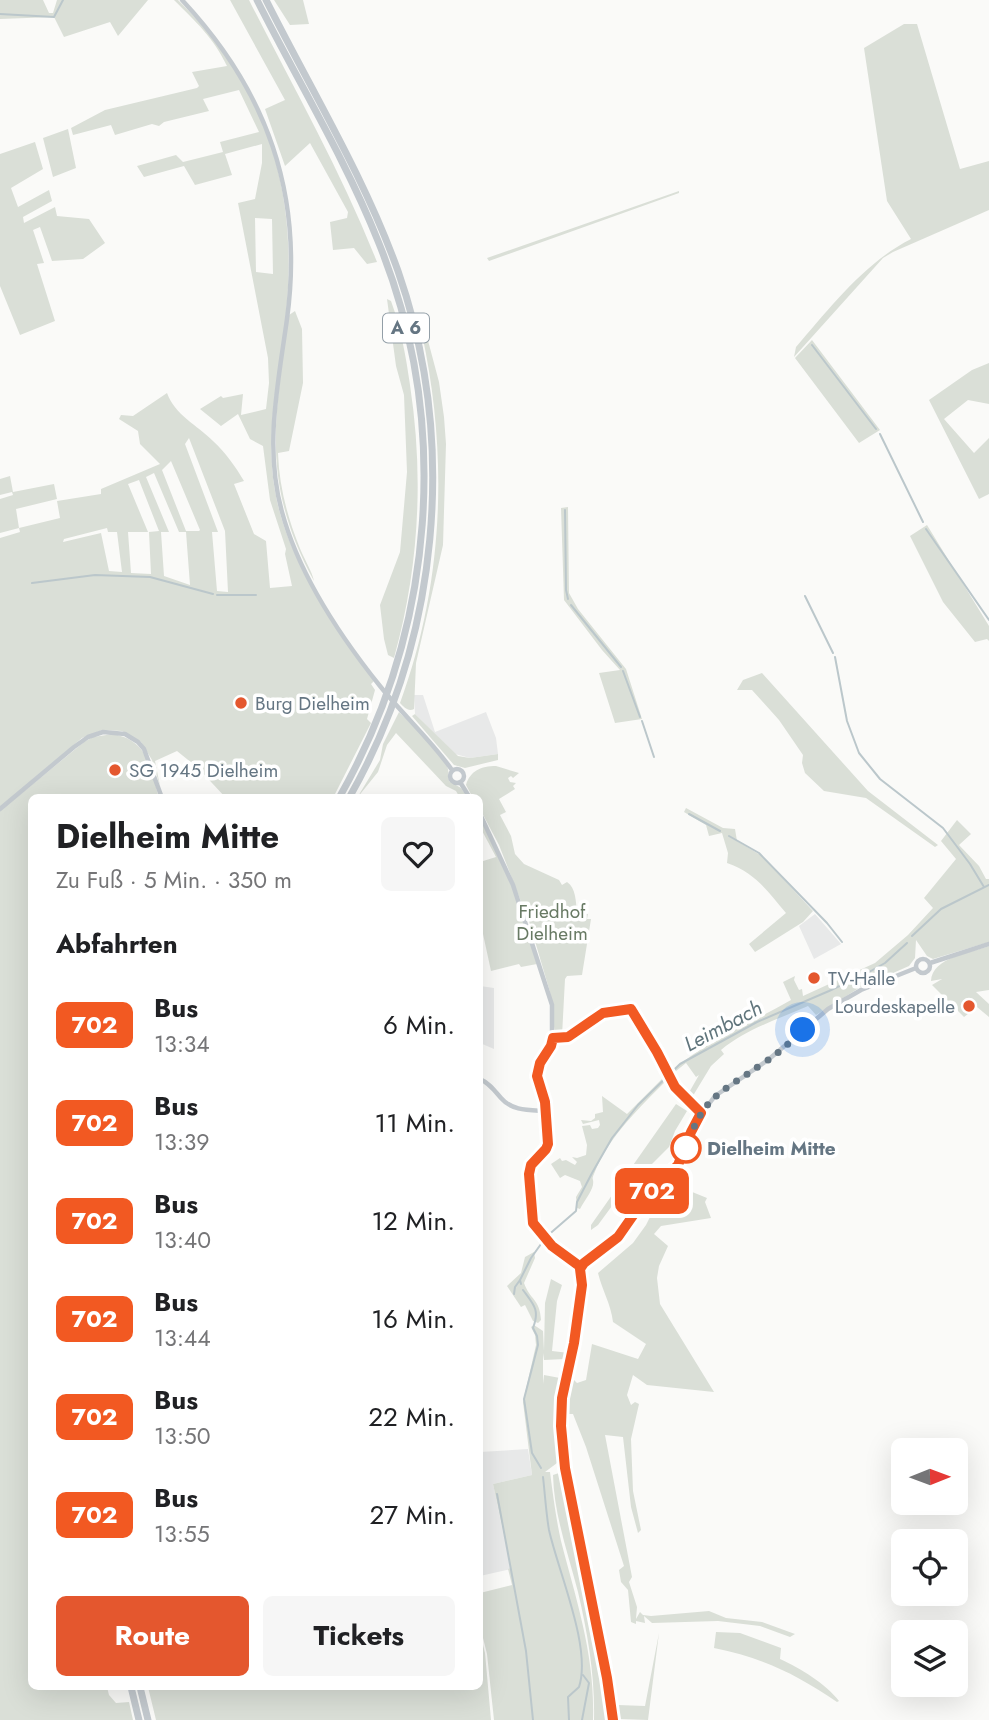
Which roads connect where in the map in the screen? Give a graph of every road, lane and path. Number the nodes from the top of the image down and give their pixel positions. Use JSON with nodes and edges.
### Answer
{"nodes":[{"id":1,"x":182,"y":0,"type":"edge"},
{"id":2,"x":257,"y":0,"type":"edge"},
{"id":3,"x":266,"y":0,"type":"edge"},
{"id":4,"x":452,"y":770,"type":"junction"},
{"id":5,"x":460,"y":782,"type":"junction"},
{"id":6,"x":161,"y":794,"type":"edge"},
{"id":7,"x":341,"y":794,"type":"edge"},
{"id":8,"x":351,"y":794,"type":"edge"},
{"id":9,"x":468,"y":794,"type":"edge"},
{"id":10,"x":0,"y":809,"type":"edge"},
{"id":11,"x":483,"y":820,"type":"edge"},
{"id":12,"x":989,"y":944,"type":"edge"},
{"id":13,"x":930,"y":963,"type":"junction"},
{"id":14,"x":916,"y":968,"type":"junction"},
{"id":15,"x":483,"y":1080,"type":"edge"},
{"id":16,"x":545,"y":1111,"type":"junction"},
{"id":17,"x":581,"y":1266,"type":"junction"},
{"id":18,"x":132,"y":1690,"type":"edge"},
{"id":19,"x":141,"y":1690,"type":"edge"},
{"id":20,"x":139,"y":1720,"type":"edge"},
{"id":21,"x":148,"y":1720,"type":"edge"},
{"id":22,"x":614,"y":1720,"type":"edge"}],
"edges":[{"from":1,"to":4,"type":"street"},
{"from":2,"to":7,"type":"highway","number":"A 6"},
{"from":3,"to":8,"type":"highway","number":"A 6"},
{"from":4,"to":5,"type":"street"},
{"from":4,"to":5,"type":"street"},
{"from":5,"to":9,"type":"street"},
{"from":6,"to":10,"type":"street"},
{"from":11,"to":16,"type":"street"},
{"from":12,"to":13,"type":"street"},
{"from":13,"to":14,"type":"street"},
{"from":13,"to":14,"type":"street"},
{"from":14,"to":17,"type":"street"},
{"from":15,"to":16,"type":"street"},
{"from":16,"to":17,"type":"street"},
{"from":17,"to":22,"type":"street"},
{"from":18,"to":20,"type":"highway"},
{"from":19,"to":21,"type":"highway"}]}
